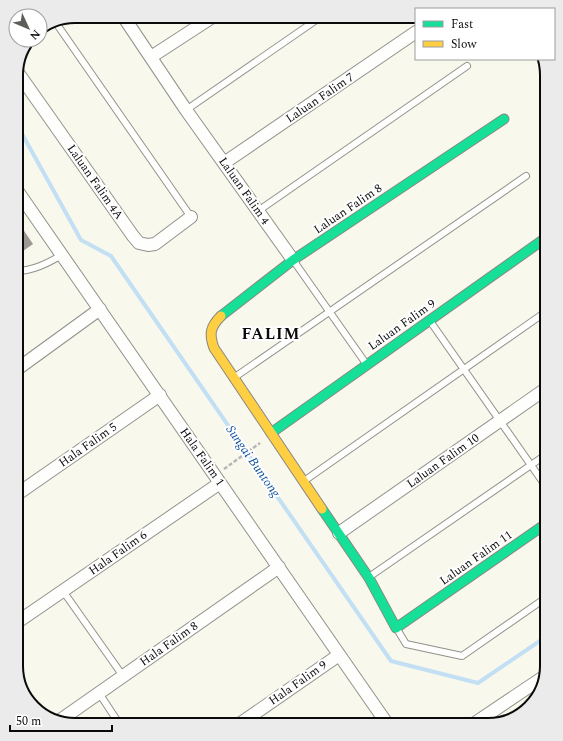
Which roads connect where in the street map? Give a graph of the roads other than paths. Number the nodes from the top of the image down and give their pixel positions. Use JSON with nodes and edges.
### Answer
{"nodes":[{"id":1,"x":128,"y":23,"type":"edge"},
{"id":2,"x":203,"y":23,"type":"edge"},
{"id":3,"x":312,"y":23,"type":"edge"},
{"id":4,"x":58,"y":26,"type":"edge"},
{"id":5,"x":415,"y":33,"type":"edge"},
{"id":6,"x":151,"y":57,"type":"junction"},
{"id":7,"x":468,"y":66,"type":"dead end"},
{"id":8,"x":23,"y":80,"type":"edge"},
{"id":9,"x":186,"y":110,"type":"junction"},
{"id":10,"x":504,"y":119,"type":"dead end"},
{"id":11,"x":224,"y":163,"type":"junction"},
{"id":12,"x":526,"y":176,"type":"dead end"},
{"id":13,"x":23,"y":199,"type":"edge"},
{"id":14,"x":258,"y":211,"type":"junction"},
{"id":15,"x":191,"y":218,"type":"joint"},
{"id":16,"x":540,"y":242,"type":"edge"},
{"id":17,"x":62,"y":255,"type":"junction"},
{"id":18,"x":293,"y":260,"type":"junction"},
{"id":19,"x":23,"y":270,"type":"edge"},
{"id":20,"x":100,"y":309,"type":"junction"},
{"id":21,"x":329,"y":312,"type":"junction"},
{"id":22,"x":540,"y":316,"type":"edge"},
{"id":23,"x":430,"y":321,"type":"junction"},
{"id":24,"x":23,"y":365,"type":"edge"},
{"id":25,"x":367,"y":365,"type":"junction"},
{"id":26,"x":464,"y":369,"type":"junction"},
{"id":27,"x":234,"y":378,"type":"junction"},
{"id":28,"x":540,"y":393,"type":"edge"},
{"id":29,"x":160,"y":395,"type":"junction"},
{"id":30,"x":500,"y":421,"type":"junction"},
{"id":31,"x":271,"y":433,"type":"junction"},
{"id":32,"x":540,"y":459,"type":"edge"},
{"id":33,"x":531,"y":465,"type":"junction"},
{"id":34,"x":540,"y":478,"type":"edge"},
{"id":35,"x":304,"y":481,"type":"junction"},
{"id":36,"x":220,"y":483,"type":"junction"},
{"id":37,"x":23,"y":490,"type":"edge"},
{"id":38,"x":540,"y":528,"type":"edge"},
{"id":39,"x":339,"y":533,"type":"junction"},
{"id":40,"x":279,"y":567,"type":"junction"},
{"id":41,"x":369,"y":578,"type":"junction"},
{"id":42,"x":63,"y":590,"type":"junction"},
{"id":43,"x":540,"y":602,"type":"edge"},
{"id":44,"x":23,"y":618,"type":"edge"},
{"id":45,"x":396,"y":628,"type":"junction"},
{"id":46,"x":339,"y":655,"type":"junction"},
{"id":47,"x":123,"y":676,"type":"junction"},
{"id":48,"x":538,"y":681,"type":"edge"},
{"id":49,"x":99,"y":693,"type":"junction"},
{"id":50,"x":65,"y":717,"type":"edge"},
{"id":51,"x":115,"y":718,"type":"edge"},
{"id":52,"x":248,"y":718,"type":"edge"},
{"id":53,"x":383,"y":718,"type":"edge"},
{"id":54,"x":482,"y":718,"type":"edge"}],
"edges":[{"from":1,"to":6,"type":"street","name":"Laluan Falim 4"},
{"from":2,"to":6,"type":"street"},
{"from":3,"to":9,"type":"lane"},
{"from":4,"to":15,"type":"lane"},
{"from":5,"to":11,"type":"street","name":"Laluan Falim 7"},
{"from":6,"to":9,"type":"street","name":"Laluan Falim 4"},
{"from":7,"to":14,"type":"lane"},
{"from":8,"to":15,"type":"street","name":"Laluan Falim 4A"},
{"from":9,"to":11,"type":"street","name":"Laluan Falim 4"},
{"from":10,"to":18,"type":"street","name":"Laluan Falim 8"},
{"from":11,"to":14,"type":"street","name":"Laluan Falim 4"},
{"from":12,"to":21,"type":"lane"},
{"from":13,"to":17,"type":"street","name":"Hala Falim 1"},
{"from":14,"to":18,"type":"street","name":"Laluan Falim 4"},
{"from":16,"to":23,"type":"street","name":"Laluan Falim 9"},
{"from":17,"to":19,"type":"lane"},
{"from":17,"to":20,"type":"street","name":"Hala Falim 1"},
{"from":18,"to":21,"type":"lane","name":"Laluan Falim 4"},
{"from":18,"to":27,"type":"street","name":"Laluan Falim 8"},
{"from":20,"to":24,"type":"street"},
{"from":20,"to":29,"type":"street","name":"Hala Falim 1"},
{"from":21,"to":25,"type":"lane","name":"Laluan Falim 4"},
{"from":21,"to":27,"type":"lane"},
{"from":22,"to":26,"type":"lane"},
{"from":23,"to":25,"type":"street","name":"Laluan Falim 9"},
{"from":23,"to":26,"type":"lane"},
{"from":25,"to":31,"type":"street","name":"Laluan Falim 9"},
{"from":26,"to":30,"type":"lane"},
{"from":26,"to":35,"type":"lane"},
{"from":27,"to":31,"type":"street"},
{"from":28,"to":30,"type":"street","name":"Laluan Falim 10"},
{"from":29,"to":36,"type":"street","name":"Hala Falim 1"},
{"from":29,"to":37,"type":"street","name":"Hala Falim 5"},
{"from":30,"to":33,"type":"lane"},
{"from":30,"to":39,"type":"street","name":"Laluan Falim 10"},
{"from":31,"to":35,"type":"street"},
{"from":32,"to":33,"type":"lane"},
{"from":33,"to":34,"type":"lane"},
{"from":33,"to":41,"type":"lane"},
{"from":35,"to":39,"type":"street"},
{"from":36,"to":40,"type":"street","name":"Hala Falim 1"},
{"from":36,"to":42,"type":"street","name":"Hala Falim 6"},
{"from":38,"to":45,"type":"street","name":"Laluan Falim 11"},
{"from":39,"to":41,"type":"street"},
{"from":40,"to":46,"type":"street","name":"Hala Falim 1"},
{"from":40,"to":47,"type":"street","name":"Hala Falim 8"},
{"from":41,"to":45,"type":"street"},
{"from":42,"to":44,"type":"street","name":"Hala Falim 6"},
{"from":42,"to":47,"type":"lane"},
{"from":43,"to":45,"type":"lane"},
{"from":46,"to":52,"type":"street","name":"Hala Falim 9"},
{"from":46,"to":53,"type":"street","name":"Hala Falim 1"},
{"from":47,"to":49,"type":"street","name":"Hala Falim 8"},
{"from":48,"to":54,"type":"street"},
{"from":49,"to":50,"type":"street","name":"Hala Falim 8"},
{"from":49,"to":51,"type":"lane"}]}
